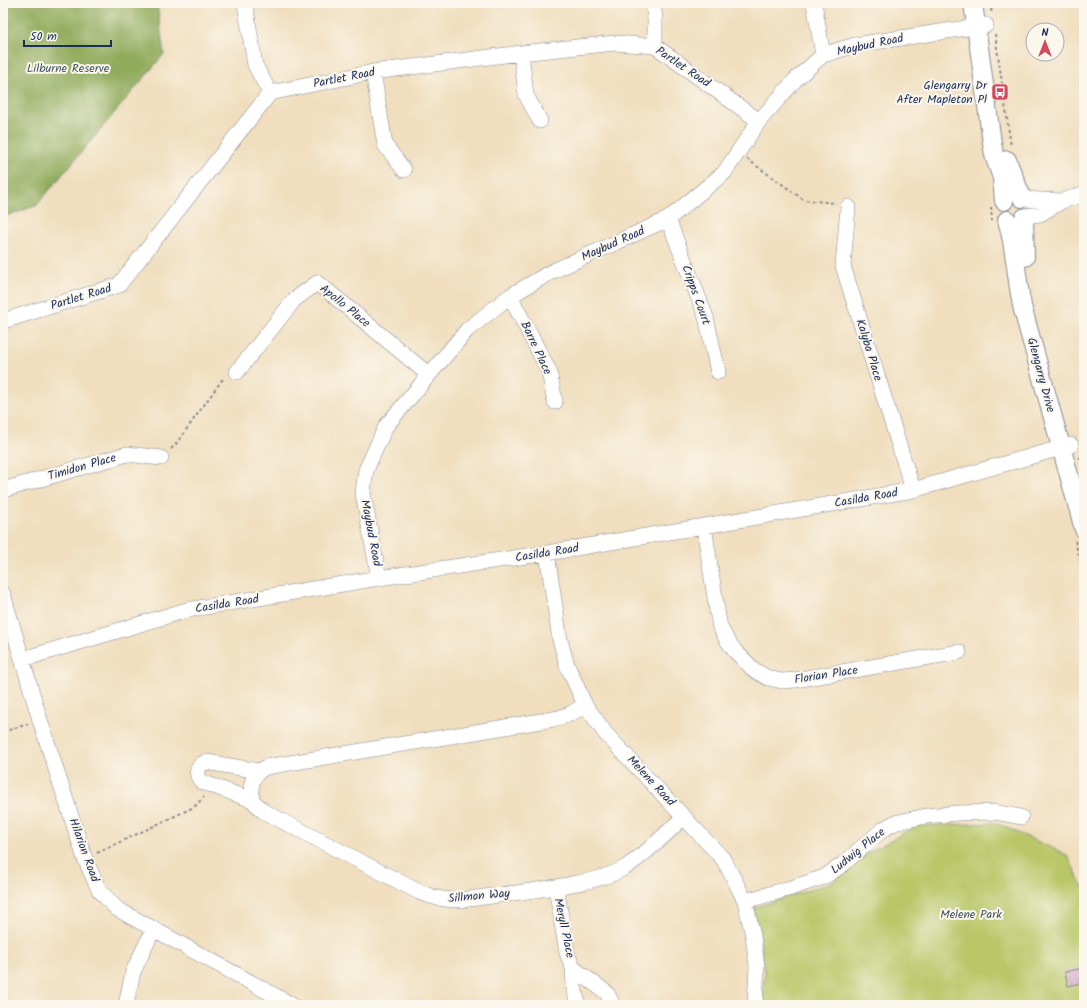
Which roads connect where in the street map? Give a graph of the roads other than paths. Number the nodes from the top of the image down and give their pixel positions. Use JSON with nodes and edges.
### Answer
{"nodes":[{"id":1,"x":245,"y":3,"type":"edge"},
{"id":2,"x":653,"y":3,"type":"edge"},
{"id":3,"x":814,"y":3,"type":"edge"},
{"id":4,"x":973,"y":3,"type":"edge"},
{"id":5,"x":983,"y":3,"type":"edge"},
{"id":6,"x":981,"y":26,"type":"junction"},
{"id":7,"x":655,"y":46,"type":"junction"},
{"id":8,"x":521,"y":53,"type":"junction"},
{"id":9,"x":823,"y":55,"type":"junction"},
{"id":10,"x":373,"y":72,"type":"junction"},
{"id":11,"x":270,"y":93,"type":"junction"},
{"id":12,"x":540,"y":121,"type":"dead end"},
{"id":13,"x":759,"y":121,"type":"junction"},
{"id":14,"x":404,"y":170,"type":"dead end"},
{"id":15,"x":1084,"y":194,"type":"edge"},
{"id":16,"x":848,"y":207,"type":"road end"},
{"id":17,"x":1018,"y":209,"type":"junction"},
{"id":18,"x":668,"y":219,"type":"junction"},
{"id":19,"x":510,"y":296,"type":"junction"},
{"id":20,"x":3,"y":321,"type":"edge"},
{"id":21,"x":237,"y":372,"type":"road end"},
{"id":22,"x":718,"y":372,"type":"dead end"},
{"id":23,"x":429,"y":375,"type":"junction"},
{"id":24,"x":555,"y":402,"type":"dead end"},
{"id":25,"x":1074,"y":452,"type":"edge"},
{"id":26,"x":161,"y":458,"type":"road end"},
{"id":27,"x":3,"y":490,"type":"edge"},
{"id":28,"x":913,"y":490,"type":"junction"},
{"id":29,"x":1084,"y":492,"type":"edge"},
{"id":30,"x":704,"y":526,"type":"junction"},
{"id":31,"x":1084,"y":529,"type":"edge"},
{"id":32,"x":547,"y":553,"type":"junction"},
{"id":33,"x":379,"y":578,"type":"junction"},
{"id":34,"x":3,"y":594,"type":"edge"},
{"id":35,"x":959,"y":652,"type":"dead end"},
{"id":36,"x":23,"y":659,"type":"junction"},
{"id":37,"x":585,"y":705,"type":"junction"},
{"id":38,"x":259,"y":771,"type":"junction"},
{"id":39,"x":252,"y":800,"type":"junction"},
{"id":40,"x":684,"y":817,"type":"junction"},
{"id":41,"x":1021,"y":817,"type":"dead end"},
{"id":42,"x":556,"y":887,"type":"junction"},
{"id":43,"x":745,"y":901,"type":"junction"},
{"id":44,"x":154,"y":930,"type":"junction"},
{"id":45,"x":573,"y":968,"type":"junction"},
{"id":46,"x":126,"y":1005,"type":"edge"},
{"id":47,"x":292,"y":1005,"type":"edge"},
{"id":48,"x":578,"y":1005,"type":"edge"},
{"id":49,"x":613,"y":1005,"type":"edge"},
{"id":50,"x":754,"y":1005,"type":"edge"}],
"edges":[{"from":1,"to":11,"type":"street"},
{"from":2,"to":7,"type":"street"},
{"from":3,"to":9,"type":"street"},
{"from":4,"to":6,"type":"main road","name":"Glengarry Drive"},
{"from":5,"to":6,"type":"main road","name":"Glengarry Drive"},
{"from":6,"to":9,"type":"street","name":"Maybud Road"},
{"from":6,"to":17,"type":"main road","name":"Glengarry Drive"},
{"from":7,"to":8,"type":"street","name":"Partlet Road"},
{"from":7,"to":13,"type":"street","name":"Partlet Road"},
{"from":8,"to":10,"type":"street","name":"Partlet Road"},
{"from":8,"to":12,"type":"street"},
{"from":9,"to":13,"type":"street","name":"Maybud Road"},
{"from":10,"to":11,"type":"street","name":"Partlet Road"},
{"from":10,"to":14,"type":"street"},
{"from":11,"to":20,"type":"street","name":"Partlet Road"},
{"from":13,"to":18,"type":"street","name":"Maybud Road"},
{"from":15,"to":17,"type":"street"},
{"from":16,"to":28,"type":"street","name":"Kalyba Place"},
{"from":17,"to":25,"type":"main road","name":"Glengarry Drive"},
{"from":18,"to":19,"type":"street","name":"Maybud Road"},
{"from":18,"to":22,"type":"street","name":"Cripps Court"},
{"from":19,"to":23,"type":"street","name":"Maybud Road"},
{"from":19,"to":24,"type":"street","name":"Barre Place"},
{"from":21,"to":23,"type":"street","name":"Apollo Place"},
{"from":23,"to":33,"type":"street","name":"Maybud Road"},
{"from":25,"to":28,"type":"street","name":"Casilda Road"},
{"from":25,"to":29,"type":"main road","name":"Glengarry Drive"},
{"from":25,"to":31,"type":"main road","name":"Glengarry Drive"},
{"from":26,"to":27,"type":"street","name":"Timidon Place"},
{"from":28,"to":30,"type":"street","name":"Casilda Road"},
{"from":30,"to":32,"type":"street","name":"Casilda Road"},
{"from":30,"to":35,"type":"street","name":"Florian Place"},
{"from":32,"to":33,"type":"street","name":"Casilda Road"},
{"from":32,"to":37,"type":"street","name":"Melene Road"},
{"from":33,"to":36,"type":"street","name":"Casilda Road"},
{"from":34,"to":36,"type":"street","name":"Hilarion Road"},
{"from":36,"to":44,"type":"street","name":"Hilarion Road"},
{"from":37,"to":38,"type":"street","name":"Sillmon Way"},
{"from":37,"to":40,"type":"street","name":"Melene Road"},
{"from":38,"to":39,"type":"street"},
{"from":38,"to":39,"type":"street","name":"Sillmon Way"},
{"from":39,"to":42,"type":"street","name":"Sillmon Way"},
{"from":40,"to":42,"type":"street","name":"Sillmon Way"},
{"from":40,"to":43,"type":"street","name":"Melene Road"},
{"from":41,"to":43,"type":"street","name":"Ludwig Place"},
{"from":42,"to":45,"type":"street","name":"Meryll Place"},
{"from":43,"to":50,"type":"street","name":"Melene Road"},
{"from":44,"to":46,"type":"street"},
{"from":44,"to":47,"type":"street","name":"Hilarion Road"},
{"from":45,"to":48,"type":"street","name":"Meryll Place"},
{"from":45,"to":49,"type":"street","name":"Meryll Place"}]}
